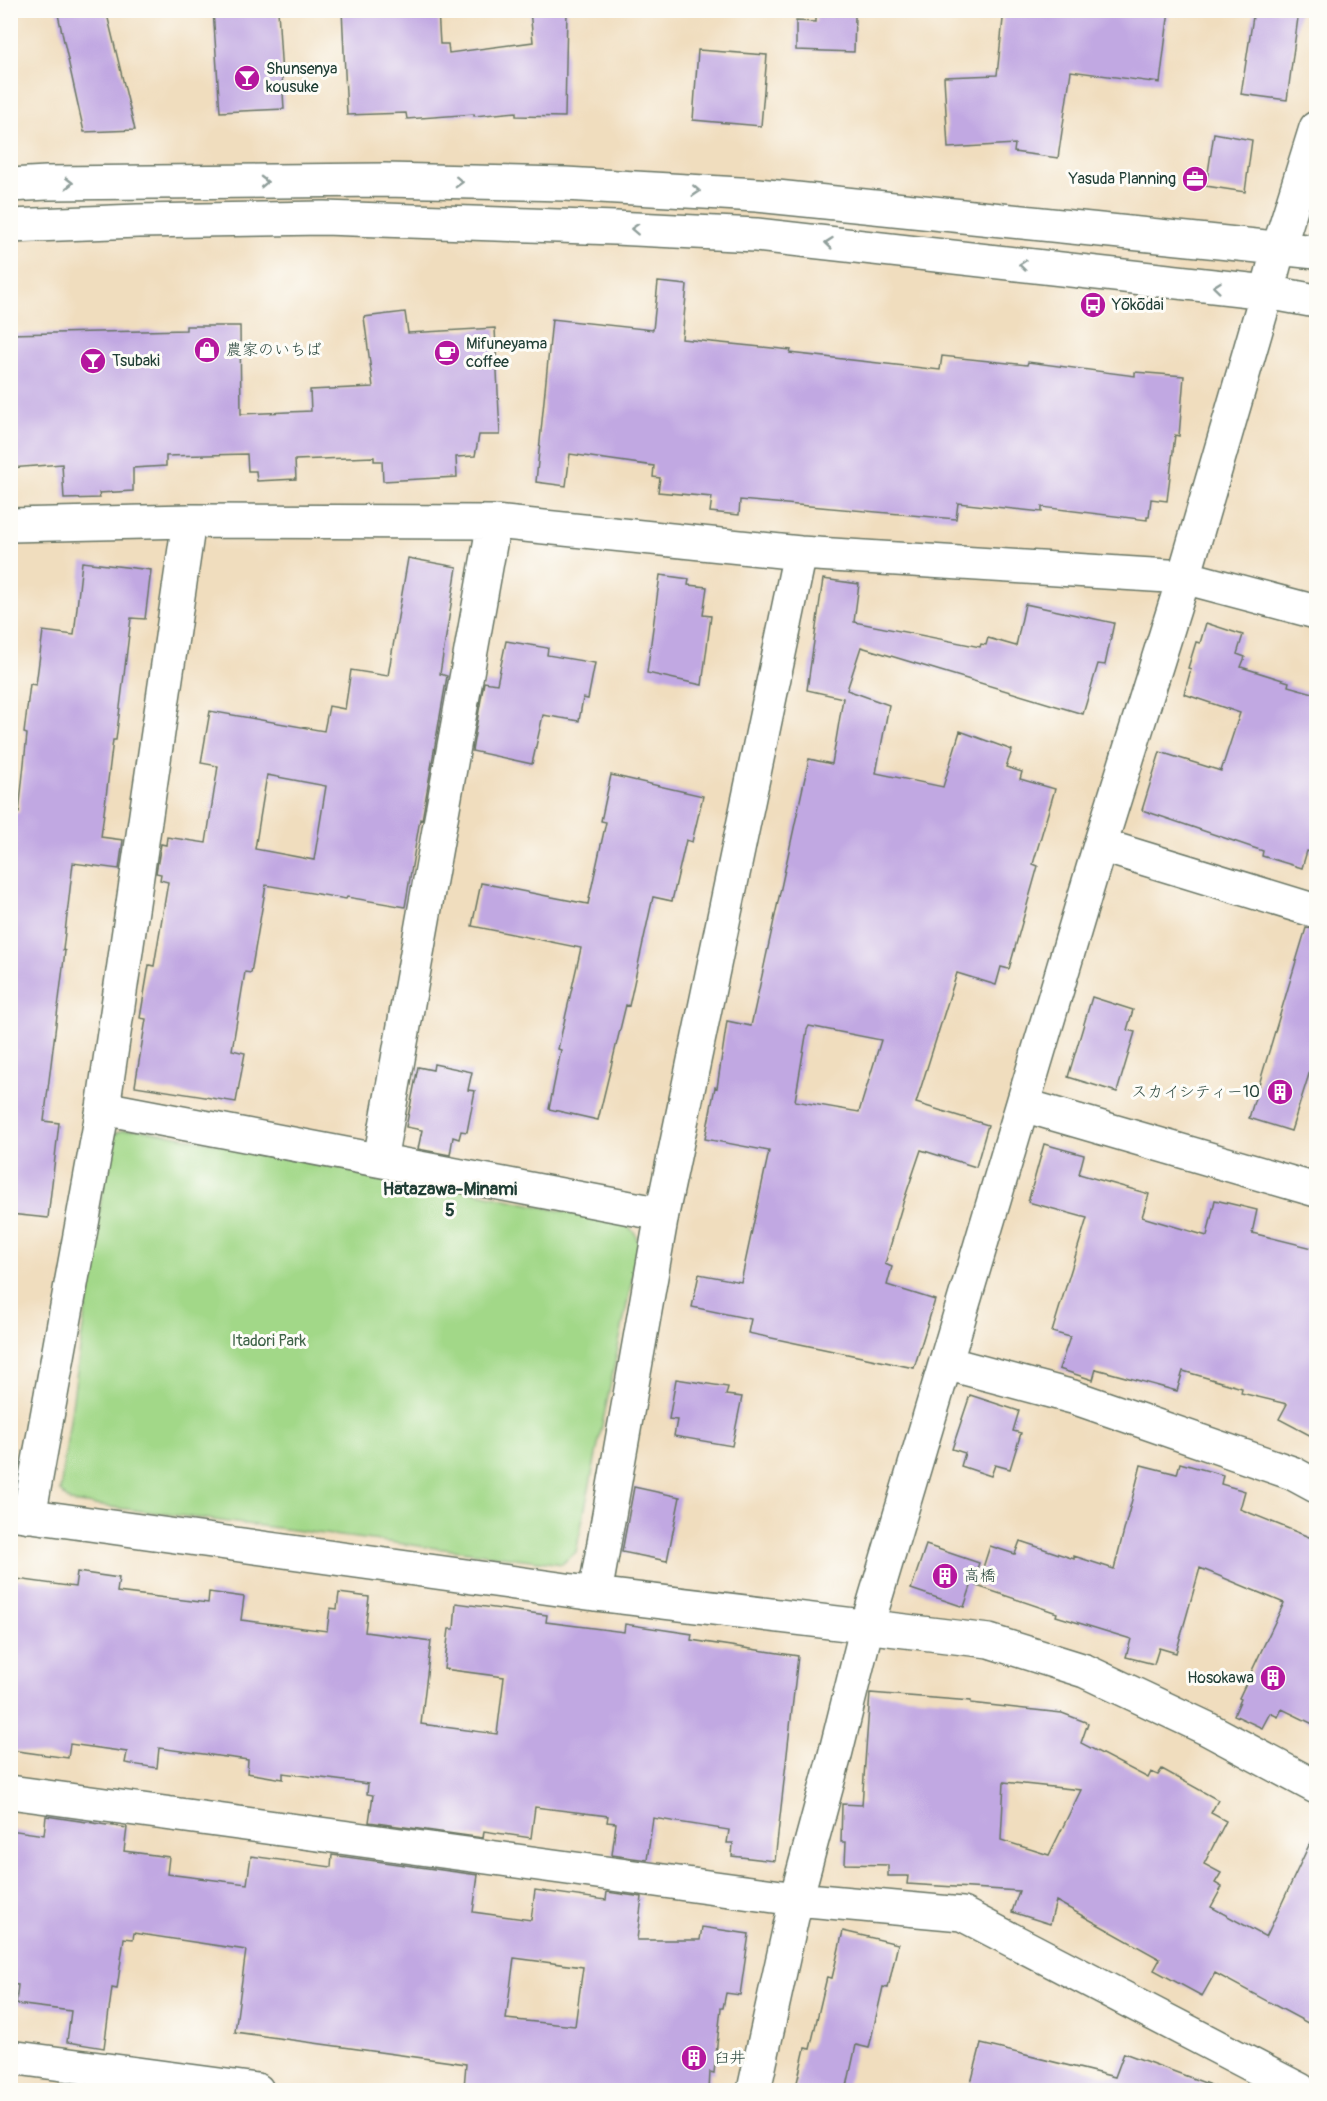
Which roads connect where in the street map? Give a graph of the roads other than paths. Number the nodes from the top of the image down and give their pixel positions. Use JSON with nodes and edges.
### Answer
{"nodes":[{"id":1,"x":1317,"y":128,"type":"edge"},
{"id":2,"x":10,"y":185,"type":"edge"},
{"id":3,"x":10,"y":226,"type":"edge"},
{"id":4,"x":1278,"y":247,"type":"junction"},
{"id":5,"x":1317,"y":252,"type":"edge"},
{"id":6,"x":1267,"y":292,"type":"junction"},
{"id":7,"x":1317,"y":301,"type":"edge"},
{"id":8,"x":189,"y":521,"type":"junction"},
{"id":9,"x":494,"y":522,"type":"junction"},
{"id":10,"x":10,"y":525,"type":"edge"},
{"id":11,"x":800,"y":553,"type":"junction"},
{"id":12,"x":1184,"y":577,"type":"junction"},
{"id":13,"x":1317,"y":612,"type":"edge"},
{"id":14,"x":1100,"y":845,"type":"junction"},
{"id":15,"x":1317,"y":911,"type":"edge"},
{"id":16,"x":1023,"y":1105,"type":"junction"},
{"id":17,"x":103,"y":1108,"type":"junction"},
{"id":18,"x":380,"y":1160,"type":"junction"},
{"id":19,"x":1317,"y":1190,"type":"edge"},
{"id":20,"x":662,"y":1214,"type":"junction"},
{"id":21,"x":946,"y":1363,"type":"junction"},
{"id":22,"x":1317,"y":1486,"type":"edge"},
{"id":23,"x":20,"y":1515,"type":"edge"},
{"id":24,"x":595,"y":1594,"type":"junction"},
{"id":25,"x":867,"y":1626,"type":"junction"},
{"id":26,"x":1317,"y":1787,"type":"edge"},
{"id":27,"x":10,"y":1792,"type":"edge"},
{"id":28,"x":796,"y":1899,"type":"junction"},
{"id":29,"x":10,"y":2056,"type":"edge"},
{"id":30,"x":224,"y":2088,"type":"edge"},
{"id":31,"x":257,"y":2091,"type":"edge"},
{"id":32,"x":754,"y":2091,"type":"edge"},
{"id":33,"x":1300,"y":2091,"type":"edge"}],
"edges":[{"from":1,"to":4,"type":"street"},
{"from":2,"to":4,"type":"street","one_way":true},
{"from":6,"to":3,"type":"street","one_way":true},
{"from":4,"to":5,"type":"street"},
{"from":4,"to":6,"type":"street"},
{"from":6,"to":7,"type":"street"},
{"from":6,"to":12,"type":"street"},
{"from":8,"to":9,"type":"street"},
{"from":8,"to":10,"type":"street"},
{"from":8,"to":17,"type":"street"},
{"from":9,"to":11,"type":"street"},
{"from":9,"to":18,"type":"street"},
{"from":11,"to":12,"type":"street"},
{"from":11,"to":20,"type":"street"},
{"from":12,"to":13,"type":"street"},
{"from":12,"to":14,"type":"street"},
{"from":14,"to":15,"type":"street"},
{"from":14,"to":16,"type":"street"},
{"from":16,"to":19,"type":"street"},
{"from":16,"to":21,"type":"street"},
{"from":17,"to":18,"type":"street"},
{"from":17,"to":23,"type":"street"},
{"from":18,"to":20,"type":"street"},
{"from":20,"to":24,"type":"street"},
{"from":21,"to":22,"type":"street"},
{"from":21,"to":25,"type":"street"},
{"from":23,"to":24,"type":"street"},
{"from":24,"to":25,"type":"street"},
{"from":25,"to":26,"type":"street"},
{"from":25,"to":28,"type":"street"},
{"from":27,"to":28,"type":"street"},
{"from":28,"to":32,"type":"street"},
{"from":28,"to":33,"type":"street"},
{"from":29,"to":30,"type":"street"},
{"from":30,"to":31,"type":"street"}]}
